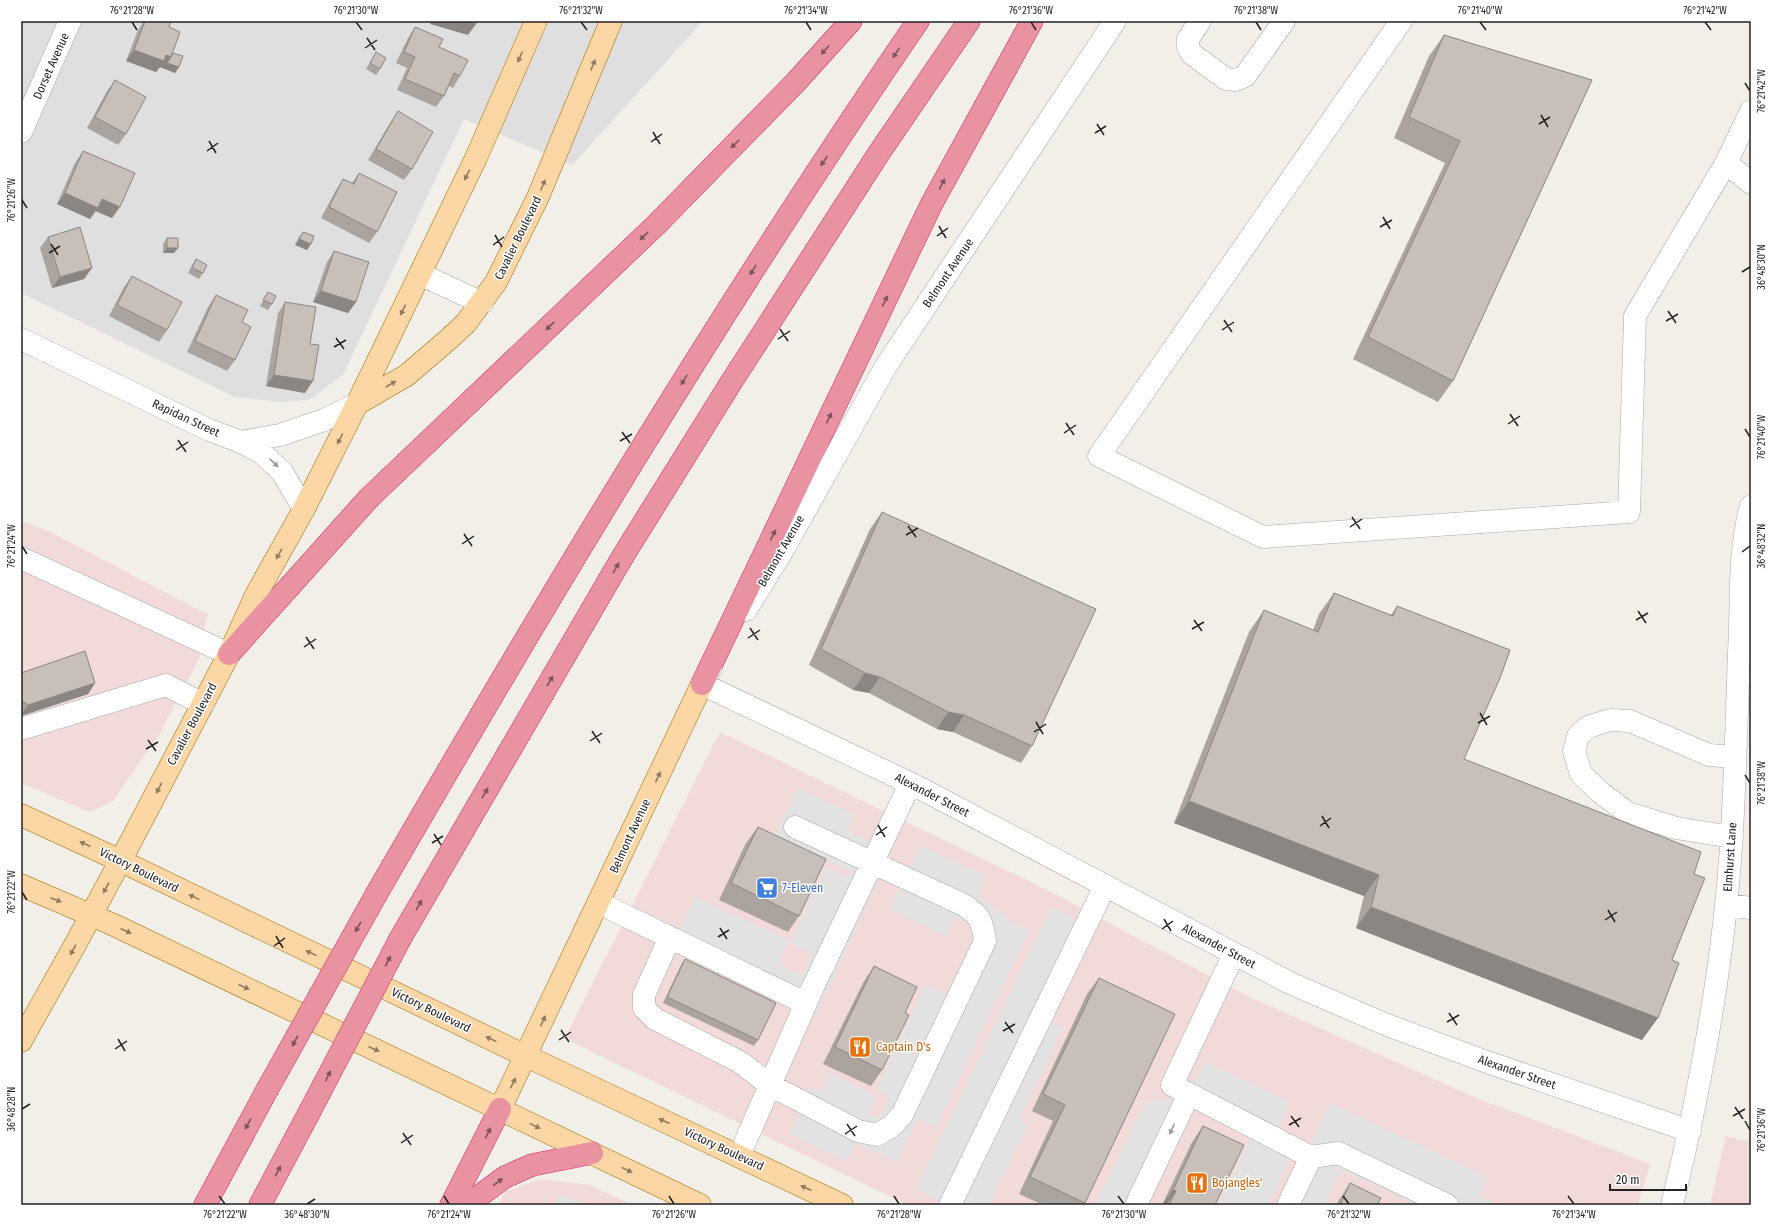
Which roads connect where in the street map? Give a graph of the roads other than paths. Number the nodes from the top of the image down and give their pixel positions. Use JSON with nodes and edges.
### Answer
{"nodes":[{"id":1,"x":70,"y":21,"type":"edge"},
{"id":2,"x":536,"y":21,"type":"edge"},
{"id":3,"x":611,"y":21,"type":"edge"},
{"id":4,"x":851,"y":21,"type":"edge"},
{"id":5,"x":918,"y":21,"type":"edge"},
{"id":6,"x":969,"y":21,"type":"edge"},
{"id":7,"x":1032,"y":21,"type":"edge"},
{"id":8,"x":1115,"y":21,"type":"edge"},
{"id":9,"x":1200,"y":21,"type":"edge"},
{"id":10,"x":1284,"y":21,"type":"edge"},
{"id":11,"x":1401,"y":21,"type":"edge"},
{"id":12,"x":1751,"y":111,"type":"edge"},
{"id":13,"x":21,"y":132,"type":"edge"},
{"id":14,"x":1726,"y":163,"type":"junction"},
{"id":15,"x":1751,"y":183,"type":"edge"},
{"id":16,"x":420,"y":274,"type":"junction"},
{"id":17,"x":482,"y":303,"type":"junction"},
{"id":18,"x":21,"y":339,"type":"edge"},
{"id":19,"x":357,"y":404,"type":"junction"},
{"id":20,"x":241,"y":442,"type":"junction"},
{"id":21,"x":1751,"y":506,"type":"edge"},
{"id":22,"x":304,"y":509,"type":"junction"},
{"id":23,"x":21,"y":558,"type":"edge"},
{"id":24,"x":229,"y":654,"type":"junction"},
{"id":25,"x":702,"y":684,"type":"junction"},
{"id":26,"x":203,"y":704,"type":"junction"},
{"id":27,"x":21,"y":730,"type":"edge"},
{"id":28,"x":1735,"y":757,"type":"junction"},
{"id":29,"x":910,"y":784,"type":"junction"},
{"id":30,"x":21,"y":815,"type":"edge"},
{"id":31,"x":795,"y":827,"type":"dead end"},
{"id":32,"x":1732,"y":837,"type":"junction"},
{"id":33,"x":121,"y":860,"type":"junction"},
{"id":34,"x":872,"y":863,"type":"junction"},
{"id":35,"x":21,"y":885,"type":"edge"},
{"id":36,"x":1105,"y":886,"type":"junction"},
{"id":37,"x":599,"y":903,"type":"junction"},
{"id":38,"x":1727,"y":905,"type":"junction"},
{"id":39,"x":1751,"y":908,"type":"edge"},
{"id":40,"x":91,"y":915,"type":"junction"},
{"id":41,"x":670,"y":937,"type":"junction"},
{"id":42,"x":1234,"y":954,"type":"junction"},
{"id":43,"x":805,"y":1003,"type":"junction"},
{"id":44,"x":21,"y":1041,"type":"edge"},
{"id":45,"x":526,"y":1056,"type":"junction"},
{"id":46,"x":770,"y":1086,"type":"junction"},
{"id":47,"x":1188,"y":1094,"type":"junction"},
{"id":48,"x":500,"y":1109,"type":"junction"},
{"id":49,"x":1690,"y":1131,"type":"junction"},
{"id":50,"x":592,"y":1153,"type":"junction"},
{"id":51,"x":739,"y":1156,"type":"junction"},
{"id":52,"x":1311,"y":1157,"type":"junction"},
{"id":53,"x":205,"y":1205,"type":"edge"},
{"id":54,"x":260,"y":1205,"type":"edge"},
{"id":55,"x":451,"y":1205,"type":"edge"},
{"id":56,"x":467,"y":1205,"type":"edge"},
{"id":57,"x":700,"y":1205,"type":"edge"},
{"id":58,"x":842,"y":1205,"type":"edge"},
{"id":59,"x":950,"y":1205,"type":"edge"},
{"id":60,"x":1136,"y":1205,"type":"edge"},
{"id":61,"x":1288,"y":1205,"type":"edge"},
{"id":62,"x":1447,"y":1205,"type":"edge"},
{"id":63,"x":1672,"y":1205,"type":"edge"}],
"edges":[{"from":1,"to":13,"type":"street","name":"Dorset Avenue"},
{"from":2,"to":16,"type":"main road","name":"Cavalier Boulevard","one_way":true},
{"from":17,"to":3,"type":"main road","name":"Cavalier Boulevard","one_way":true},
{"from":4,"to":24,"type":"highway","one_way":true},
{"from":5,"to":53,"type":"highway","one_way":true,"bridge":true},
{"from":54,"to":6,"type":"highway","one_way":true,"bridge":true},
{"from":25,"to":7,"type":"highway","one_way":true},
{"from":8,"to":25,"type":"street","name":"Belmont Avenue"},
{"from":9,"to":10,"type":"street"},
{"from":11,"to":14,"type":"street"},
{"from":12,"to":14,"type":"street"},
{"from":14,"to":15,"type":"street"},
{"from":16,"to":17,"type":"street"},
{"from":16,"to":19,"type":"main road","name":"Cavalier Boulevard","one_way":true},
{"from":19,"to":17,"type":"main road","name":"Cavalier Boulevard","one_way":true},
{"from":18,"to":20,"type":"street","name":"Rapidan Street"},
{"from":19,"to":20,"type":"street"},
{"from":19,"to":22,"type":"main road","name":"Cavalier Boulevard","one_way":true},
{"from":20,"to":22,"type":"street","name":"Rapidan Street","one_way":true},
{"from":21,"to":28,"type":"street","name":"Elmhurst Lane"},
{"from":22,"to":24,"type":"main road","name":"Cavalier Boulevard","one_way":true},
{"from":23,"to":24,"type":"street"},
{"from":24,"to":26,"type":"main road","name":"Cavalier Boulevard"},
{"from":25,"to":29,"type":"street","name":"Alexander Street"},
{"from":37,"to":25,"type":"main road","name":"Belmont Avenue","one_way":true},
{"from":26,"to":27,"type":"street"},
{"from":26,"to":33,"type":"main road","name":"Cavalier Boulevard","one_way":true},
{"from":28,"to":32,"type":"street","name":"Elmhurst Lane"},
{"from":28,"to":32,"type":"street"},
{"from":29,"to":34,"type":"street"},
{"from":29,"to":36,"type":"street","name":"Alexander Street"},
{"from":33,"to":30,"type":"main road","name":"Victory Boulevard","one_way":true},
{"from":31,"to":34,"type":"street"},
{"from":32,"to":38,"type":"street","name":"Elmhurst Lane"},
{"from":33,"to":40,"type":"main road","name":"Cavalier Boulevard","one_way":true},
{"from":45,"to":33,"type":"main road","name":"Victory Boulevard","one_way":true},
{"from":34,"to":43,"type":"street"},
{"from":34,"to":46,"type":"street"},
{"from":35,"to":40,"type":"main road","one_way":true},
{"from":36,"to":42,"type":"street","name":"Alexander Street"},
{"from":36,"to":59,"type":"street"},
{"from":37,"to":41,"type":"street"},
{"from":45,"to":37,"type":"main road","name":"Belmont Avenue","one_way":true},
{"from":38,"to":39,"type":"street"},
{"from":38,"to":49,"type":"street","name":"Elmhurst Lane"},
{"from":40,"to":44,"type":"main road","name":"Cavalier Boulevard","one_way":true},
{"from":40,"to":48,"type":"main road","one_way":true},
{"from":41,"to":43,"type":"street"},
{"from":41,"to":46,"type":"street"},
{"from":42,"to":47,"type":"street"},
{"from":42,"to":49,"type":"street","name":"Alexander Street"},
{"from":43,"to":46,"type":"street"},
{"from":48,"to":45,"type":"main road","name":"Belmont Avenue","one_way":true},
{"from":51,"to":45,"type":"main road","name":"Victory Boulevard","one_way":true},
{"from":46,"to":51,"type":"street"},
{"from":47,"to":52,"type":"street"},
{"from":47,"to":60,"type":"street","one_way":true},
{"from":48,"to":50,"type":"main road","one_way":true},
{"from":55,"to":48,"type":"highway","one_way":true},
{"from":49,"to":63,"type":"street","name":"Elmhurst Lane"},
{"from":56,"to":50,"type":"highway","one_way":true},
{"from":50,"to":57,"type":"main road","one_way":true},
{"from":58,"to":51,"type":"main road","name":"Victory Boulevard","one_way":true},
{"from":52,"to":61,"type":"street"},
{"from":52,"to":62,"type":"street"}]}
